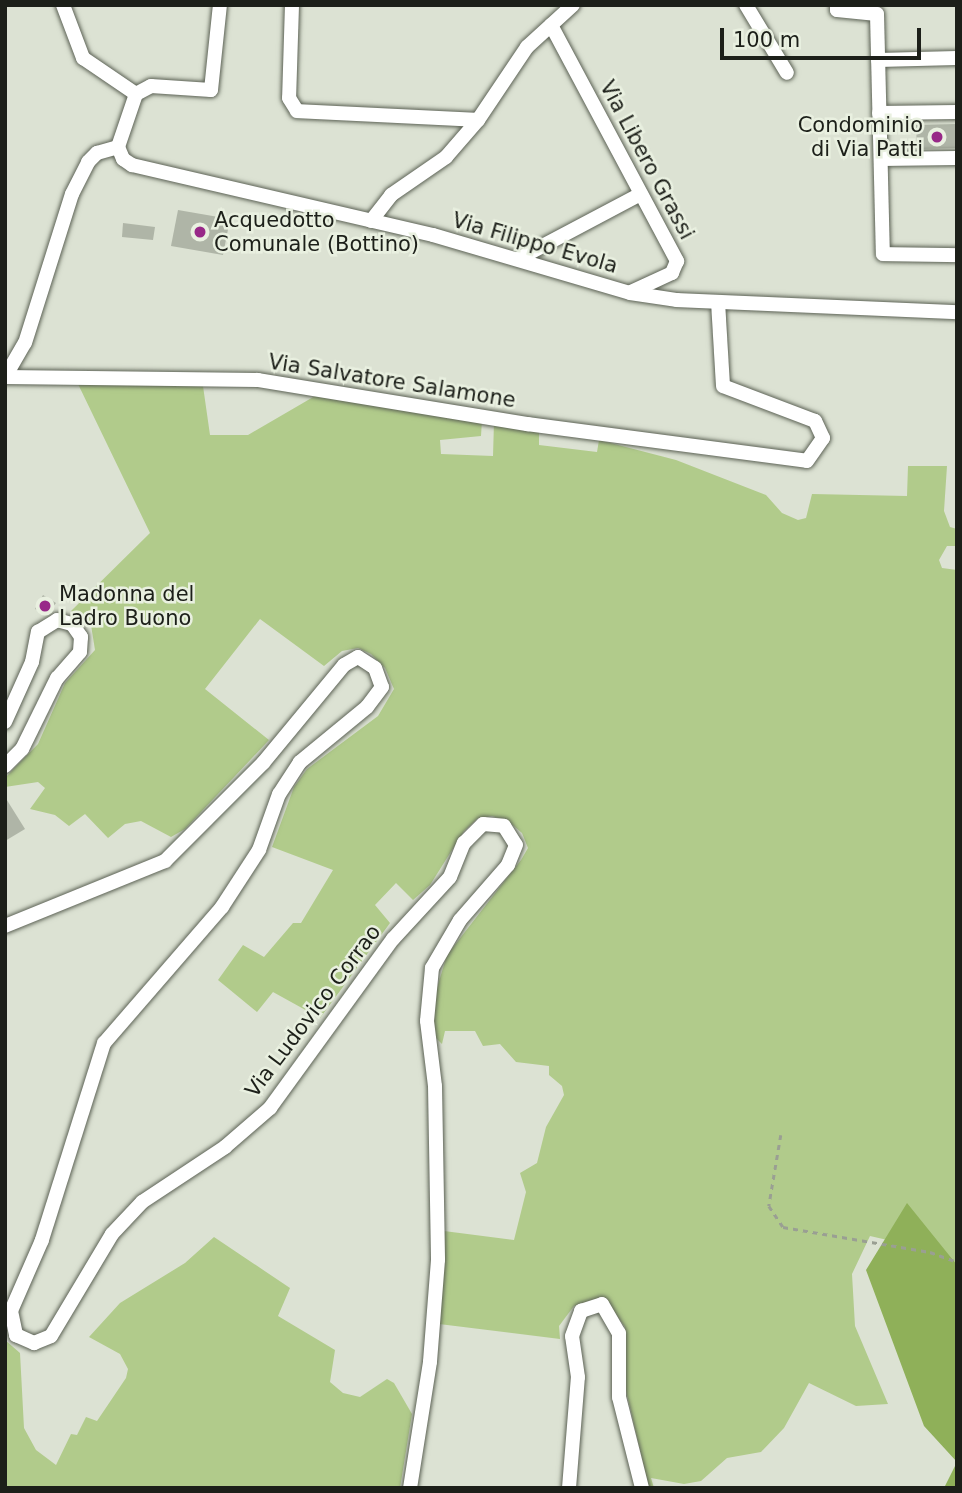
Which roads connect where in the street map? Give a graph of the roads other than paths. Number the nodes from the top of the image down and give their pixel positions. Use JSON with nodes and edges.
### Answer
{"nodes":[{"id":1,"x":62,"y":5,"type":"edge"},
{"id":2,"x":220,"y":5,"type":"edge"},
{"id":3,"x":292,"y":5,"type":"edge"},
{"id":4,"x":573,"y":5,"type":"edge"},
{"id":5,"x":747,"y":5,"type":"edge"},
{"id":6,"x":837,"y":5,"type":"edge"},
{"id":7,"x":551,"y":25,"type":"junction"},
{"id":8,"x":957,"y":58,"type":"edge"},
{"id":9,"x":878,"y":60,"type":"junction"},
{"id":10,"x":788,"y":73,"type":"dead end"},
{"id":11,"x":136,"y":94,"type":"junction"},
{"id":12,"x":957,"y":112,"type":"edge"},
{"id":13,"x":879,"y":113,"type":"junction"},
{"id":14,"x":478,"y":120,"type":"junction"},
{"id":15,"x":118,"y":147,"type":"junction"},
{"id":16,"x":957,"y":158,"type":"edge"},
{"id":17,"x":881,"y":159,"type":"junction"},
{"id":18,"x":639,"y":195,"type":"junction"},
{"id":19,"x":371,"y":220,"type":"junction"},
{"id":20,"x":957,"y":255,"type":"edge"},
{"id":21,"x":518,"y":259,"type":"junction"},
{"id":22,"x":630,"y":292,"type":"junction"},
{"id":23,"x":718,"y":302,"type":"junction"},
{"id":24,"x":957,"y":312,"type":"edge"},
{"id":25,"x":5,"y":377,"type":"edge"},
{"id":26,"x":5,"y":722,"type":"edge"},
{"id":27,"x":5,"y":766,"type":"edge"},
{"id":28,"x":5,"y":926,"type":"edge"},
{"id":29,"x":410,"y":1488,"type":"edge"},
{"id":30,"x":569,"y":1488,"type":"edge"},
{"id":31,"x":642,"y":1488,"type":"edge"}],
"edges":[{"from":1,"to":11,"type":"street"},
{"from":2,"to":11,"type":"street"},
{"from":3,"to":14,"type":"street"},
{"from":4,"to":7,"type":"street"},
{"from":5,"to":10,"type":"street"},
{"from":6,"to":9,"type":"street"},
{"from":7,"to":14,"type":"street"},
{"from":7,"to":18,"type":"street","name":"Via Libero Grassi"},
{"from":8,"to":9,"type":"street"},
{"from":9,"to":13,"type":"street"},
{"from":11,"to":15,"type":"street"},
{"from":12,"to":13,"type":"street"},
{"from":13,"to":17,"type":"street"},
{"from":14,"to":19,"type":"street"},
{"from":15,"to":19,"type":"street","name":"Via Filippo Evola"},
{"from":15,"to":25,"type":"street","name":"Via Salvatore Salamone"},
{"from":16,"to":17,"type":"street"},
{"from":17,"to":20,"type":"street"},
{"from":18,"to":21,"type":"street"},
{"from":18,"to":22,"type":"street","name":"Via Libero Grassi"},
{"from":19,"to":21,"type":"street","name":"Via Filippo Evola"},
{"from":21,"to":22,"type":"street","name":"Via Filippo Evola"},
{"from":22,"to":23,"type":"street","name":"Via Filippo Evola"},
{"from":23,"to":24,"type":"street","name":"Via Filippo Evola"},
{"from":23,"to":25,"type":"street","name":"Via Salvatore Salamone"},
{"from":26,"to":27,"type":"street"},
{"from":28,"to":29,"type":"street","name":"Via Ludovico Corrao"},
{"from":30,"to":31,"type":"street"}]}
